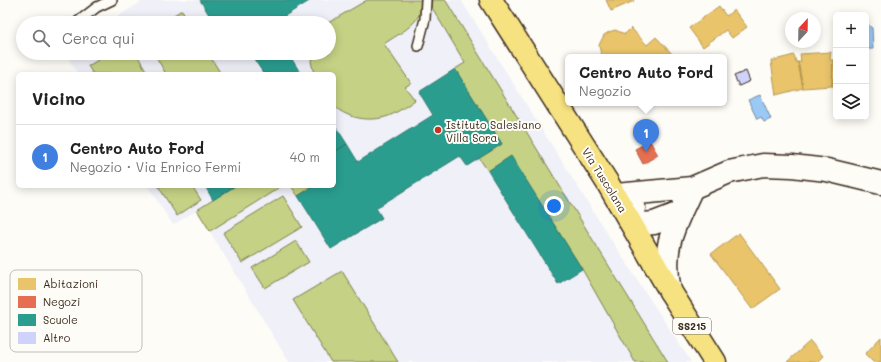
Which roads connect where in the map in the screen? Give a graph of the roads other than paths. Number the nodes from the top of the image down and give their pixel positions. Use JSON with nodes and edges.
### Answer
{"nodes":[{"id":1,"x":112,"y":0,"type":"edge"},
{"id":2,"x":426,"y":0,"type":"edge"},
{"id":3,"x":491,"y":0,"type":"edge"},
{"id":4,"x":85,"y":16,"type":"edge"},
{"id":5,"x":418,"y":46,"type":"dead end"},
{"id":6,"x":881,"y":184,"type":"edge"},
{"id":7,"x":692,"y":188,"type":"junction"},
{"id":8,"x":646,"y":193,"type":"junction"},
{"id":9,"x":616,"y":195,"type":"junction"},
{"id":10,"x":680,"y":213,"type":"junction"},
{"id":11,"x":632,"y":225,"type":"junction"},
{"id":12,"x":670,"y":290,"type":"junction"},
{"id":13,"x":715,"y":362,"type":"edge"}],
"edges":[{"from":1,"to":4,"type":"lane"},
{"from":2,"to":5,"type":"lane"},
{"from":3,"to":9,"type":"main road","name":"Via Tuscolana","number":"SS215"},
{"from":6,"to":7,"type":"street"},
{"from":7,"to":8,"type":"street"},
{"from":7,"to":10,"type":"street"},
{"from":8,"to":9,"type":"street"},
{"from":8,"to":11,"type":"street"},
{"from":9,"to":11,"type":"main road","name":"Via Tuscolana","number":"SS215"},
{"from":10,"to":11,"type":"street"},
{"from":10,"to":12,"type":"street"},
{"from":11,"to":12,"type":"main road","name":"Via Tuscolana","number":"SS215"},
{"from":12,"to":13,"type":"main road","name":"Via Tuscolana","number":"SS215"}]}
